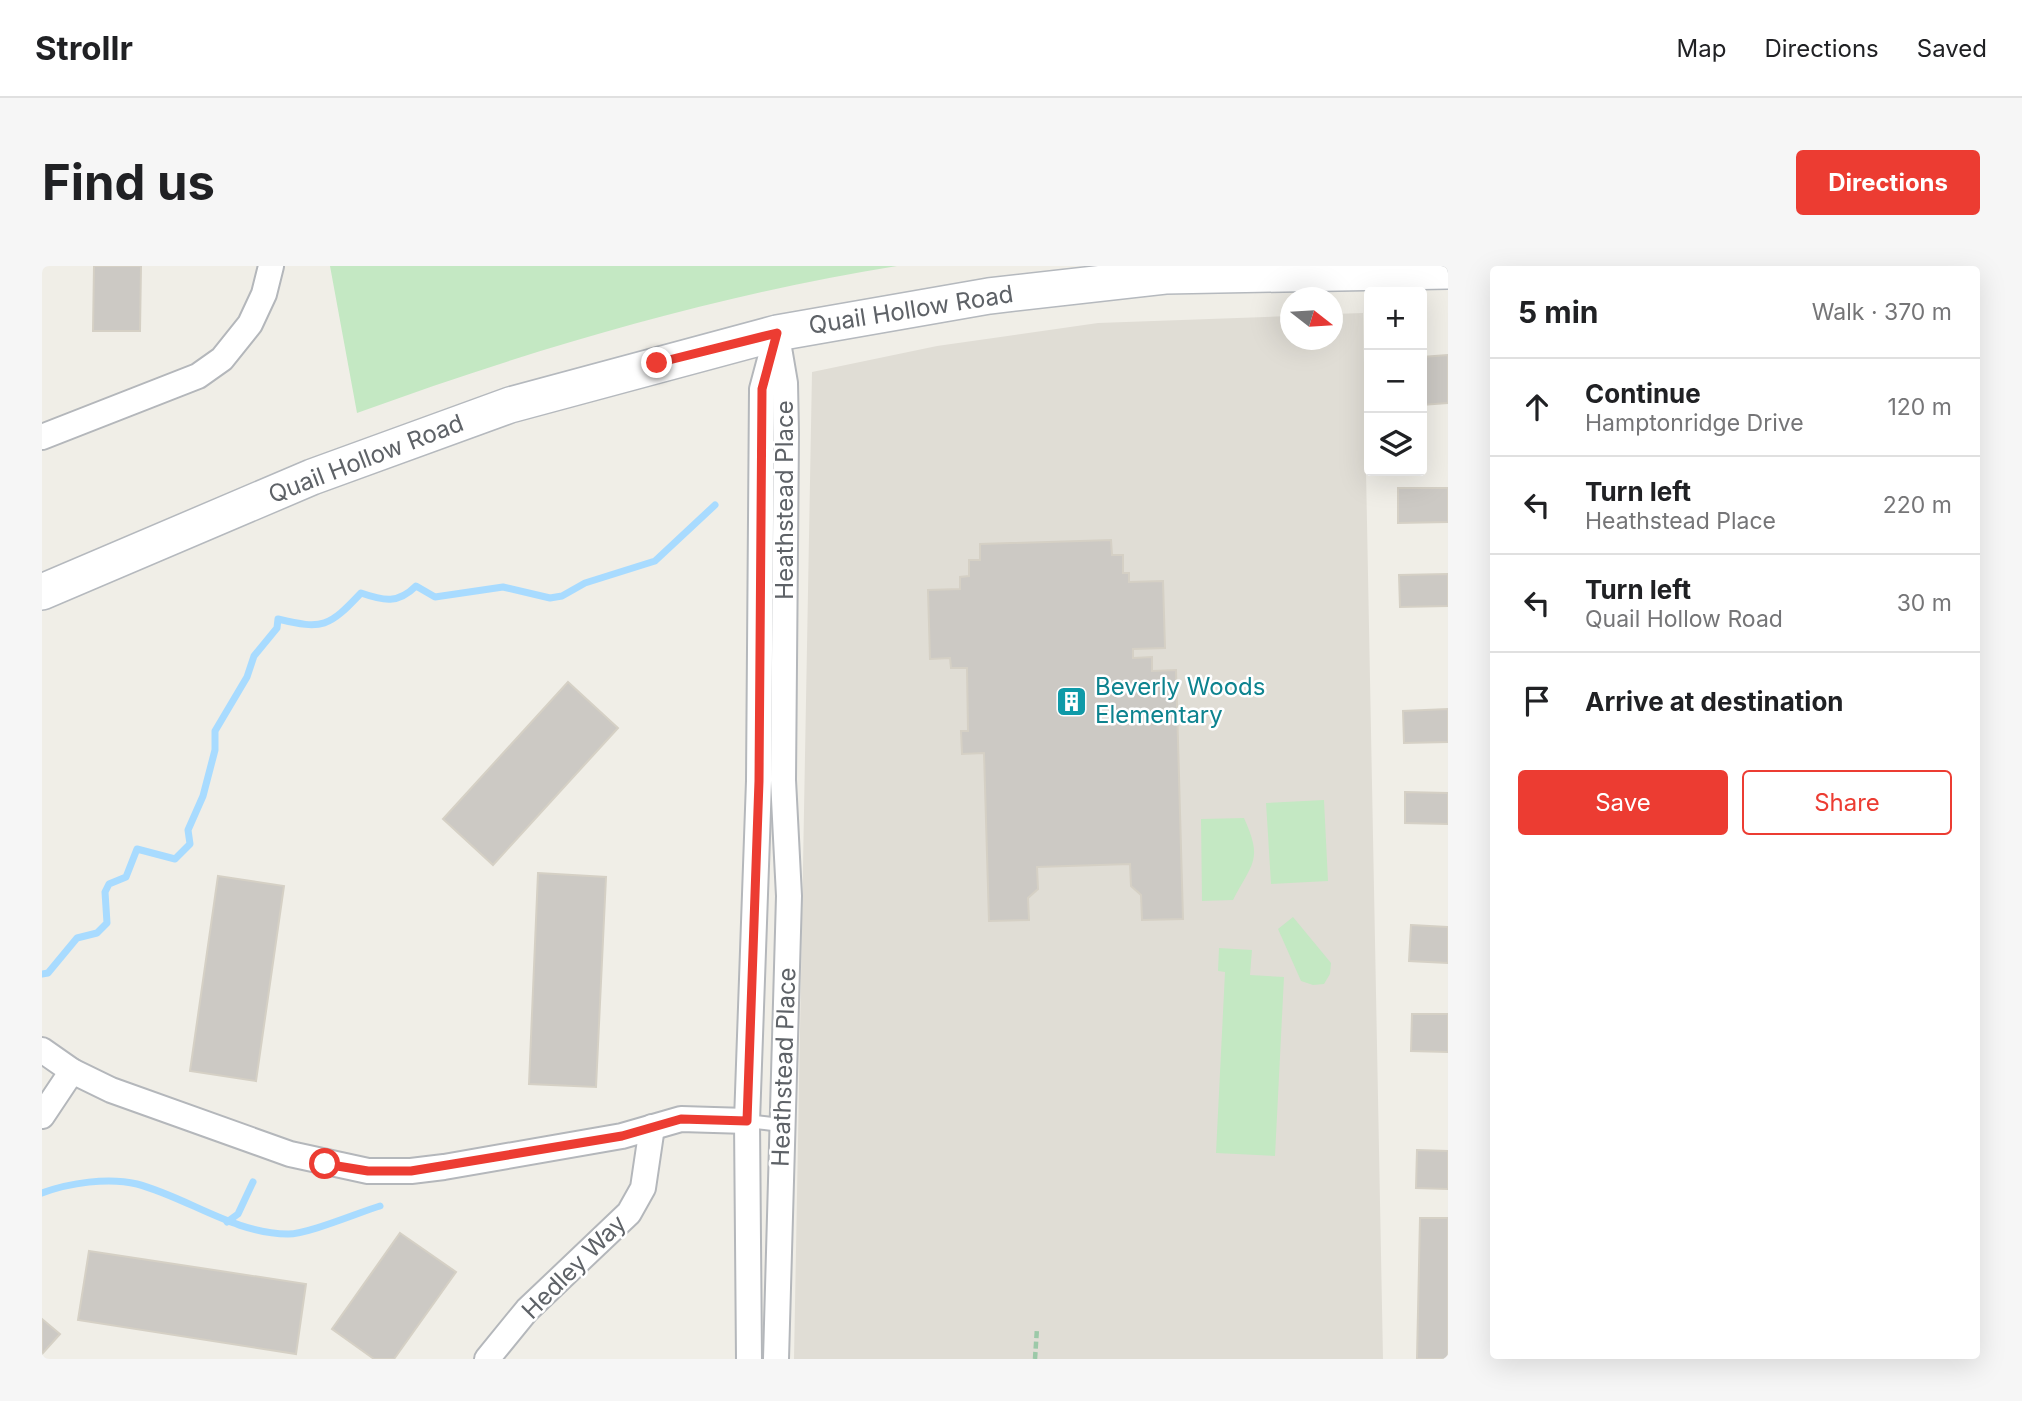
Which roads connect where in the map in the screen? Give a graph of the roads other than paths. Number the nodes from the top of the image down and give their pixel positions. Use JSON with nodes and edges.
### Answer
{"nodes":[{"id":1,"x":271,"y":266,"type":"edge"},
{"id":2,"x":1448,"y":271,"type":"edge"},
{"id":3,"x":777,"y":333,"type":"junction"},
{"id":4,"x":42,"y":437,"type":"edge"},
{"id":5,"x":42,"y":592,"type":"edge"},
{"id":6,"x":42,"y":1050,"type":"edge"},
{"id":7,"x":72,"y":1071,"type":"junction"},
{"id":8,"x":42,"y":1116,"type":"edge"},
{"id":9,"x":747,"y":1121,"type":"junction"},
{"id":10,"x":782,"y":1125,"type":"junction"},
{"id":11,"x":652,"y":1127,"type":"junction"},
{"id":12,"x":487,"y":1359,"type":"edge"},
{"id":13,"x":749,"y":1359,"type":"edge"},
{"id":14,"x":776,"y":1359,"type":"edge"}],
"edges":[{"from":1,"to":4,"type":"street"},
{"from":2,"to":3,"type":"main road","name":"Quail Hollow Road"},
{"from":3,"to":5,"type":"main road","name":"Quail Hollow Road"},
{"from":3,"to":9,"type":"street","name":"Heathstead Place"},
{"from":3,"to":10,"type":"street","name":"Heathstead Place"},
{"from":6,"to":7,"type":"street"},
{"from":7,"to":8,"type":"street"},
{"from":7,"to":11,"type":"street"},
{"from":9,"to":10,"type":"lane"},
{"from":9,"to":11,"type":"street"},
{"from":9,"to":13,"type":"street","name":"Heathstead Place"},
{"from":10,"to":14,"type":"street","name":"Heathstead Place"},
{"from":11,"to":12,"type":"street","name":"Hedley Way"}]}
